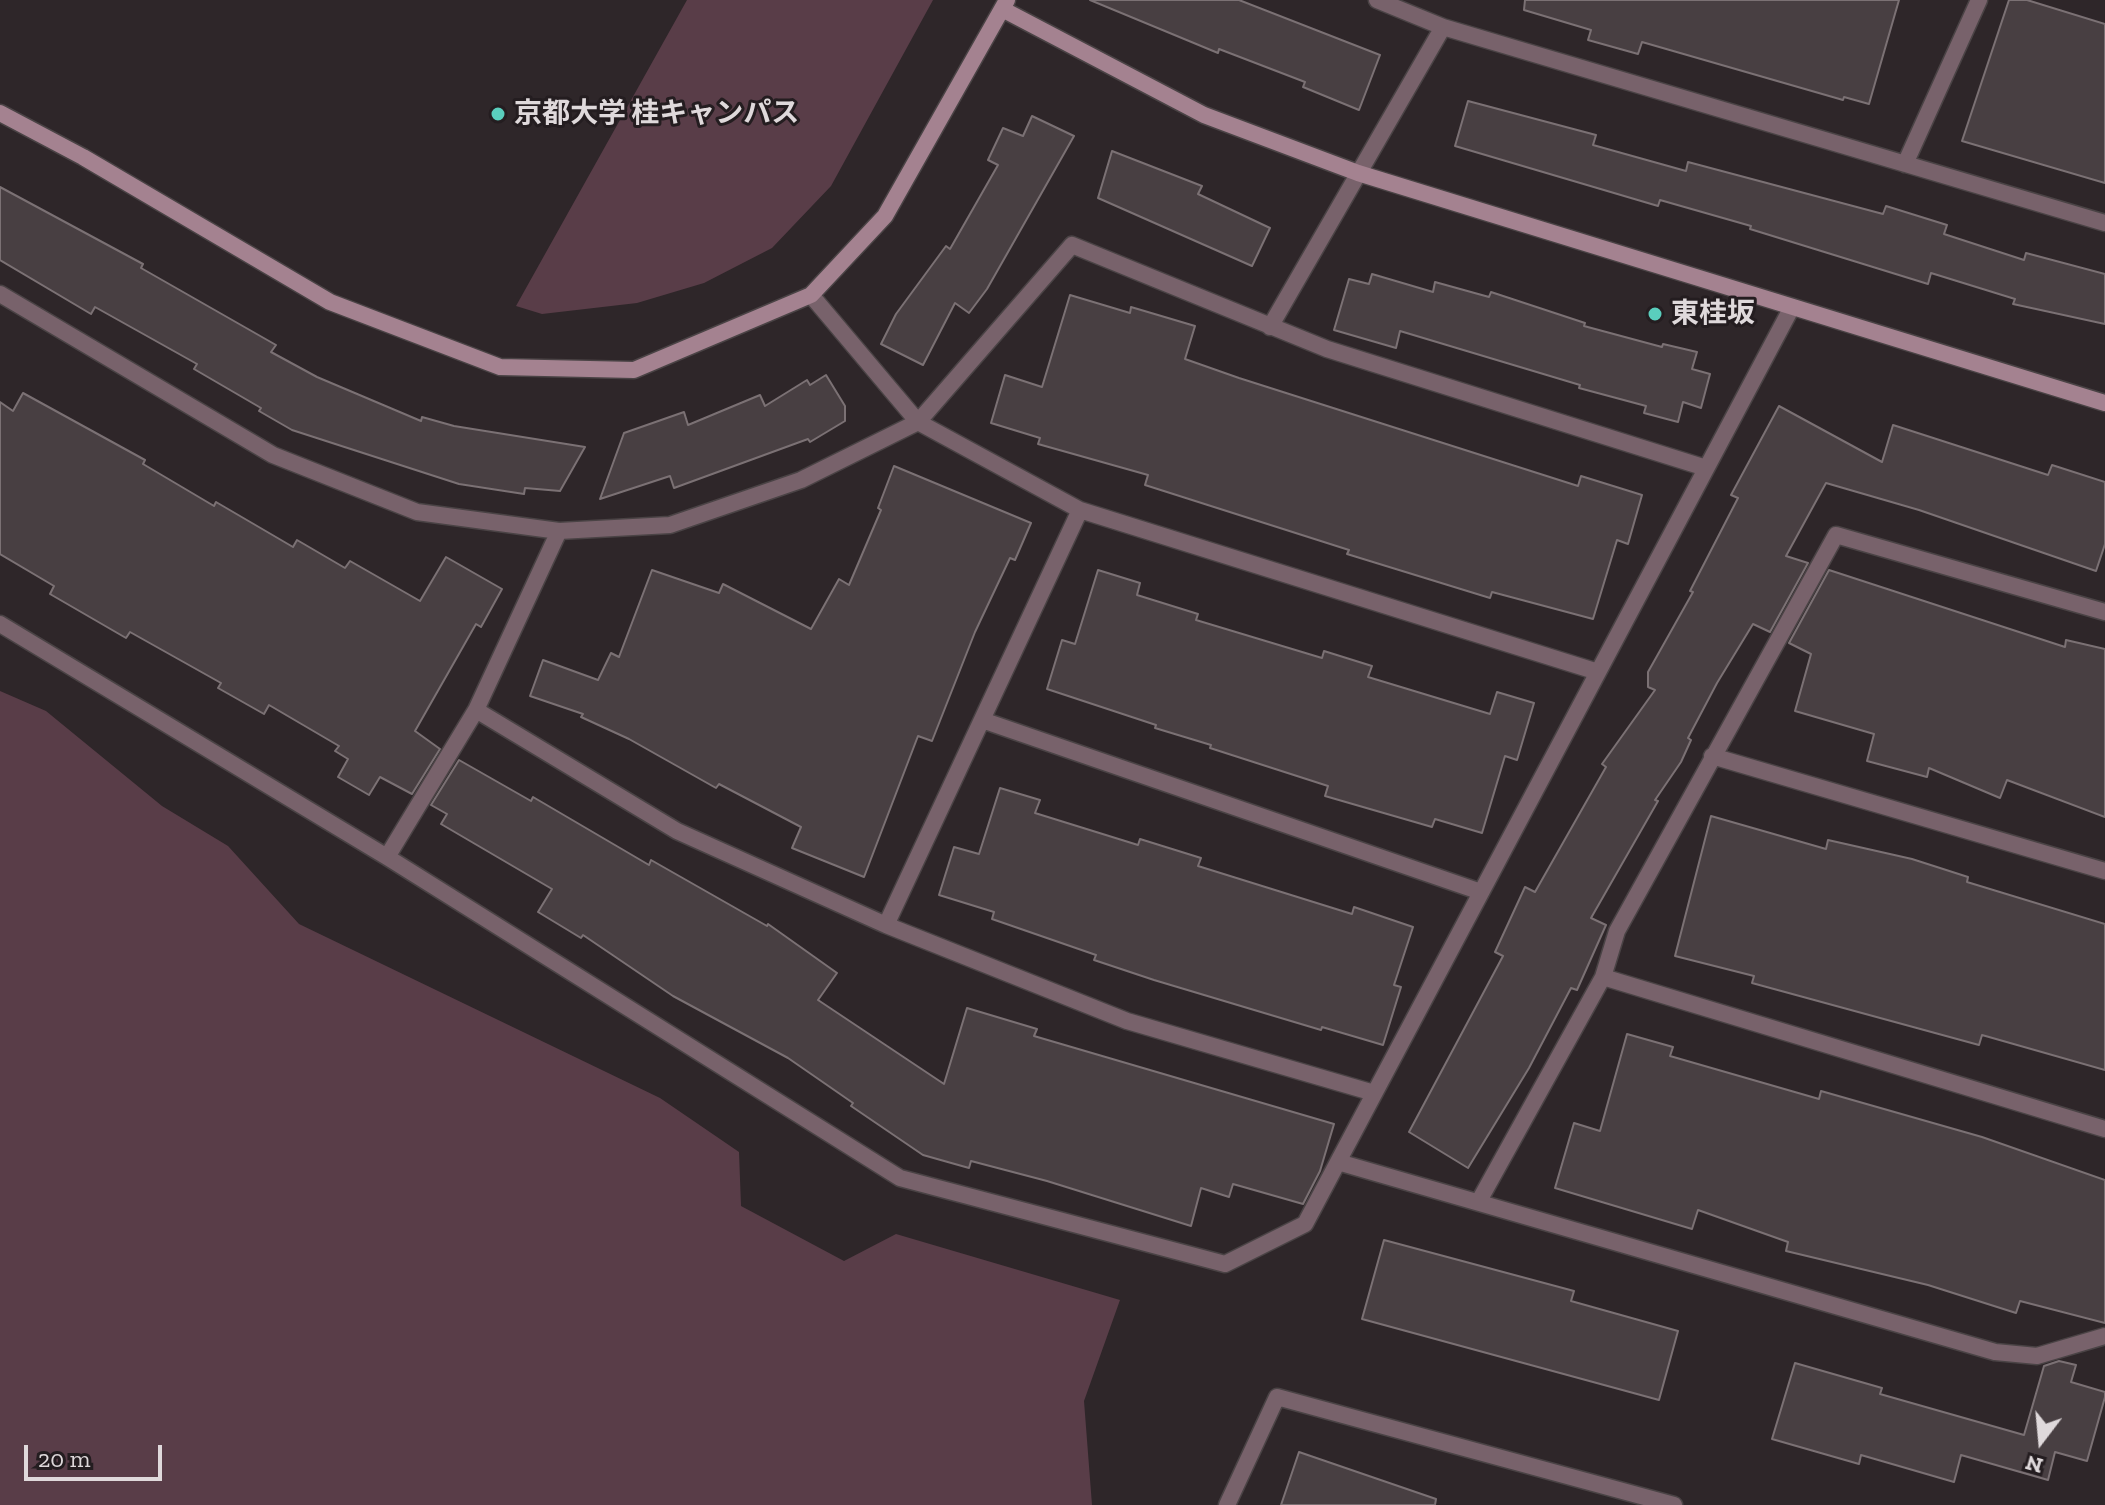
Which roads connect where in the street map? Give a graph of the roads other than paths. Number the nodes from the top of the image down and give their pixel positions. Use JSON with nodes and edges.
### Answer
{"nodes":[{"id":1,"x":1377,"y":0,"type":"edge"},
{"id":2,"x":1979,"y":0,"type":"edge"},
{"id":3,"x":1004,"y":4,"type":"edge"},
{"id":4,"x":1443,"y":27,"type":"junction"},
{"id":5,"x":0,"y":113,"type":"edge"},
{"id":6,"x":1905,"y":164,"type":"junction"},
{"id":7,"x":1358,"y":173,"type":"junction"},
{"id":8,"x":2105,"y":223,"type":"edge"},
{"id":9,"x":0,"y":294,"type":"edge"},
{"id":10,"x":811,"y":295,"type":"junction"},
{"id":11,"x":1792,"y":307,"type":"junction"},
{"id":12,"x":1270,"y":327,"type":"junction"},
{"id":13,"x":2105,"y":403,"type":"edge"},
{"id":14,"x":918,"y":422,"type":"junction"},
{"id":15,"x":1706,"y":468,"type":"junction"},
{"id":16,"x":1080,"y":510,"type":"junction"},
{"id":17,"x":559,"y":531,"type":"junction"},
{"id":18,"x":2105,"y":612,"type":"edge"},
{"id":19,"x":0,"y":624,"type":"edge"},
{"id":20,"x":1598,"y":672,"type":"junction"},
{"id":21,"x":476,"y":710,"type":"junction"},
{"id":22,"x":982,"y":720,"type":"junction"},
{"id":23,"x":1712,"y":756,"type":"junction"},
{"id":24,"x":387,"y":857,"type":"junction"},
{"id":25,"x":2105,"y":871,"type":"edge"},
{"id":26,"x":1481,"y":892,"type":"junction"},
{"id":27,"x":886,"y":925,"type":"junction"},
{"id":28,"x":1603,"y":977,"type":"junction"},
{"id":29,"x":1374,"y":1093,"type":"junction"},
{"id":30,"x":2105,"y":1129,"type":"edge"},
{"id":31,"x":1338,"y":1162,"type":"junction"},
{"id":32,"x":1479,"y":1201,"type":"junction"},
{"id":33,"x":2105,"y":1336,"type":"edge"},
{"id":34,"x":1227,"y":1505,"type":"edge"},
{"id":35,"x":1674,"y":1505,"type":"edge"}],
"edges":[{"from":1,"to":4,"type":"street"},
{"from":2,"to":6,"type":"street"},
{"from":3,"to":7,"type":"street"},
{"from":3,"to":10,"type":"street"},
{"from":4,"to":6,"type":"street"},
{"from":4,"to":7,"type":"street"},
{"from":5,"to":10,"type":"street"},
{"from":6,"to":8,"type":"street"},
{"from":7,"to":11,"type":"street"},
{"from":7,"to":12,"type":"street"},
{"from":9,"to":17,"type":"street"},
{"from":10,"to":14,"type":"street"},
{"from":11,"to":13,"type":"street"},
{"from":11,"to":15,"type":"street"},
{"from":12,"to":14,"type":"street"},
{"from":12,"to":15,"type":"street"},
{"from":14,"to":16,"type":"street"},
{"from":14,"to":17,"type":"street"},
{"from":15,"to":20,"type":"street"},
{"from":16,"to":20,"type":"street"},
{"from":16,"to":22,"type":"street"},
{"from":17,"to":21,"type":"street"},
{"from":18,"to":23,"type":"street"},
{"from":19,"to":24,"type":"street"},
{"from":20,"to":26,"type":"street"},
{"from":21,"to":24,"type":"street"},
{"from":21,"to":27,"type":"street"},
{"from":22,"to":26,"type":"street"},
{"from":22,"to":27,"type":"street"},
{"from":23,"to":25,"type":"street"},
{"from":23,"to":28,"type":"street"},
{"from":24,"to":31,"type":"street"},
{"from":26,"to":29,"type":"street"},
{"from":27,"to":29,"type":"street"},
{"from":28,"to":30,"type":"street"},
{"from":28,"to":32,"type":"street"},
{"from":29,"to":31,"type":"street"},
{"from":31,"to":32,"type":"street"},
{"from":32,"to":33,"type":"street"},
{"from":34,"to":35,"type":"street"}]}
